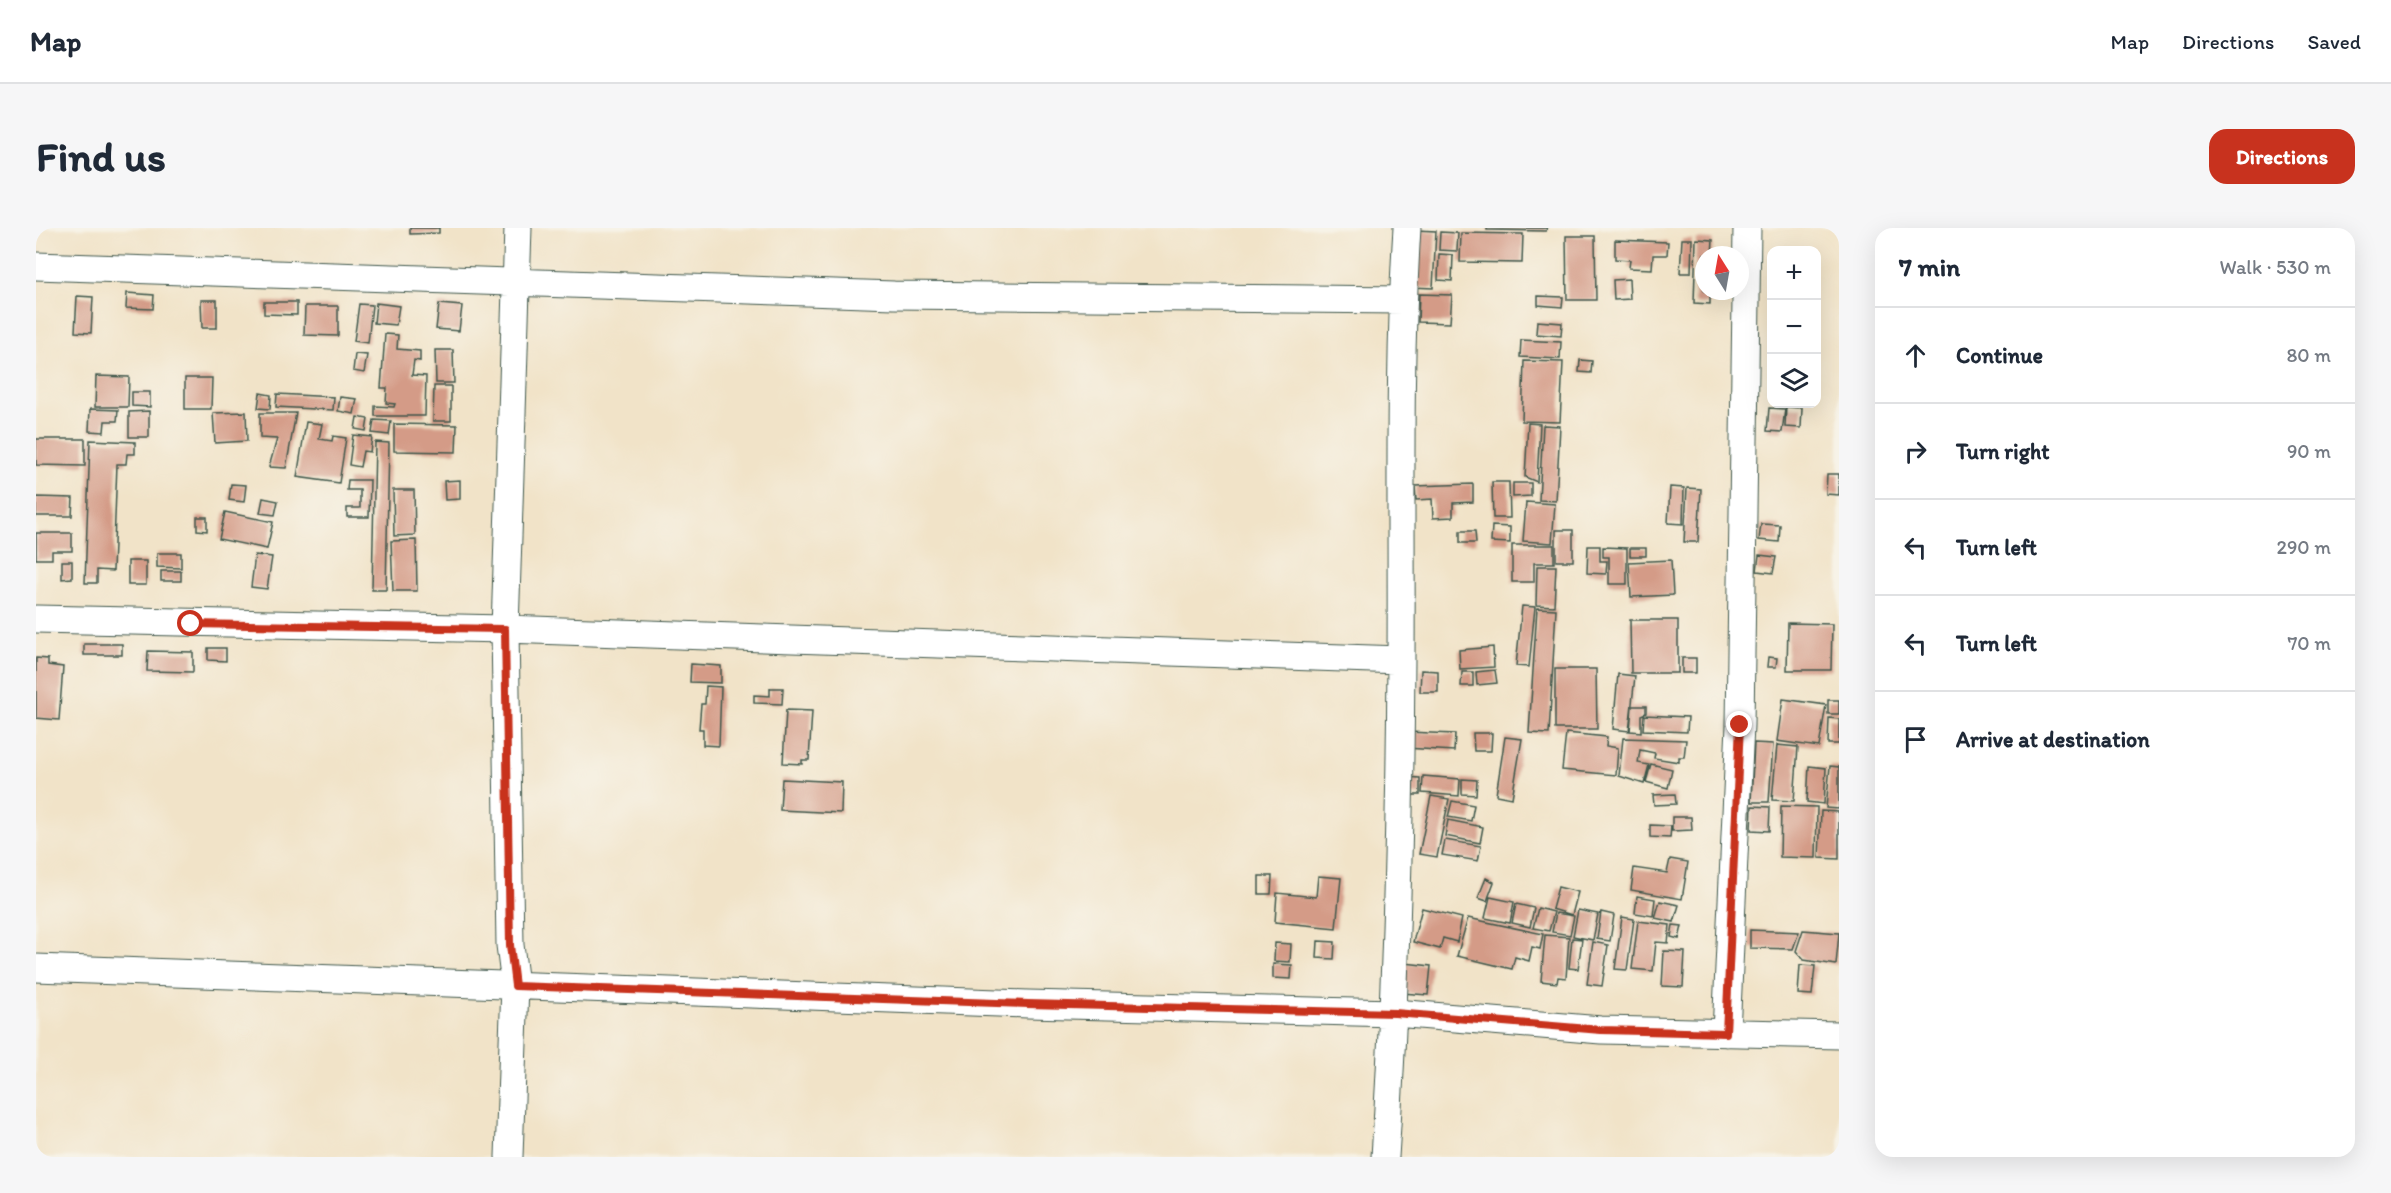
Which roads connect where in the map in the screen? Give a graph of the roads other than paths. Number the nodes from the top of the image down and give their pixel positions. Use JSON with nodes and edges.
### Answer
{"nodes":[{"id":1,"x":518,"y":228,"type":"edge"},
{"id":2,"x":1407,"y":228,"type":"edge"},
{"id":3,"x":1748,"y":228,"type":"edge"},
{"id":4,"x":36,"y":266,"type":"edge"},
{"id":5,"x":517,"y":282,"type":"junction"},
{"id":6,"x":1402,"y":300,"type":"junction"},
{"id":7,"x":36,"y":619,"type":"edge"},
{"id":8,"x":505,"y":629,"type":"junction"},
{"id":9,"x":1401,"y":660,"type":"junction"},
{"id":10,"x":36,"y":968,"type":"edge"},
{"id":11,"x":515,"y":986,"type":"junction"},
{"id":12,"x":1395,"y":1013,"type":"junction"},
{"id":13,"x":1726,"y":1033,"type":"junction"},
{"id":14,"x":1839,"y":1035,"type":"edge"},
{"id":15,"x":509,"y":1157,"type":"edge"},
{"id":16,"x":1385,"y":1157,"type":"edge"}],
"edges":[{"from":1,"to":5,"type":"street"},
{"from":2,"to":6,"type":"street"},
{"from":3,"to":13,"type":"street"},
{"from":4,"to":5,"type":"street"},
{"from":5,"to":6,"type":"street"},
{"from":5,"to":8,"type":"street"},
{"from":6,"to":9,"type":"street"},
{"from":7,"to":8,"type":"street"},
{"from":8,"to":9,"type":"street"},
{"from":8,"to":11,"type":"street"},
{"from":9,"to":12,"type":"street"},
{"from":10,"to":11,"type":"street"},
{"from":11,"to":12,"type":"street"},
{"from":11,"to":15,"type":"street"},
{"from":12,"to":13,"type":"street"},
{"from":12,"to":16,"type":"street"},
{"from":13,"to":14,"type":"street"}]}
